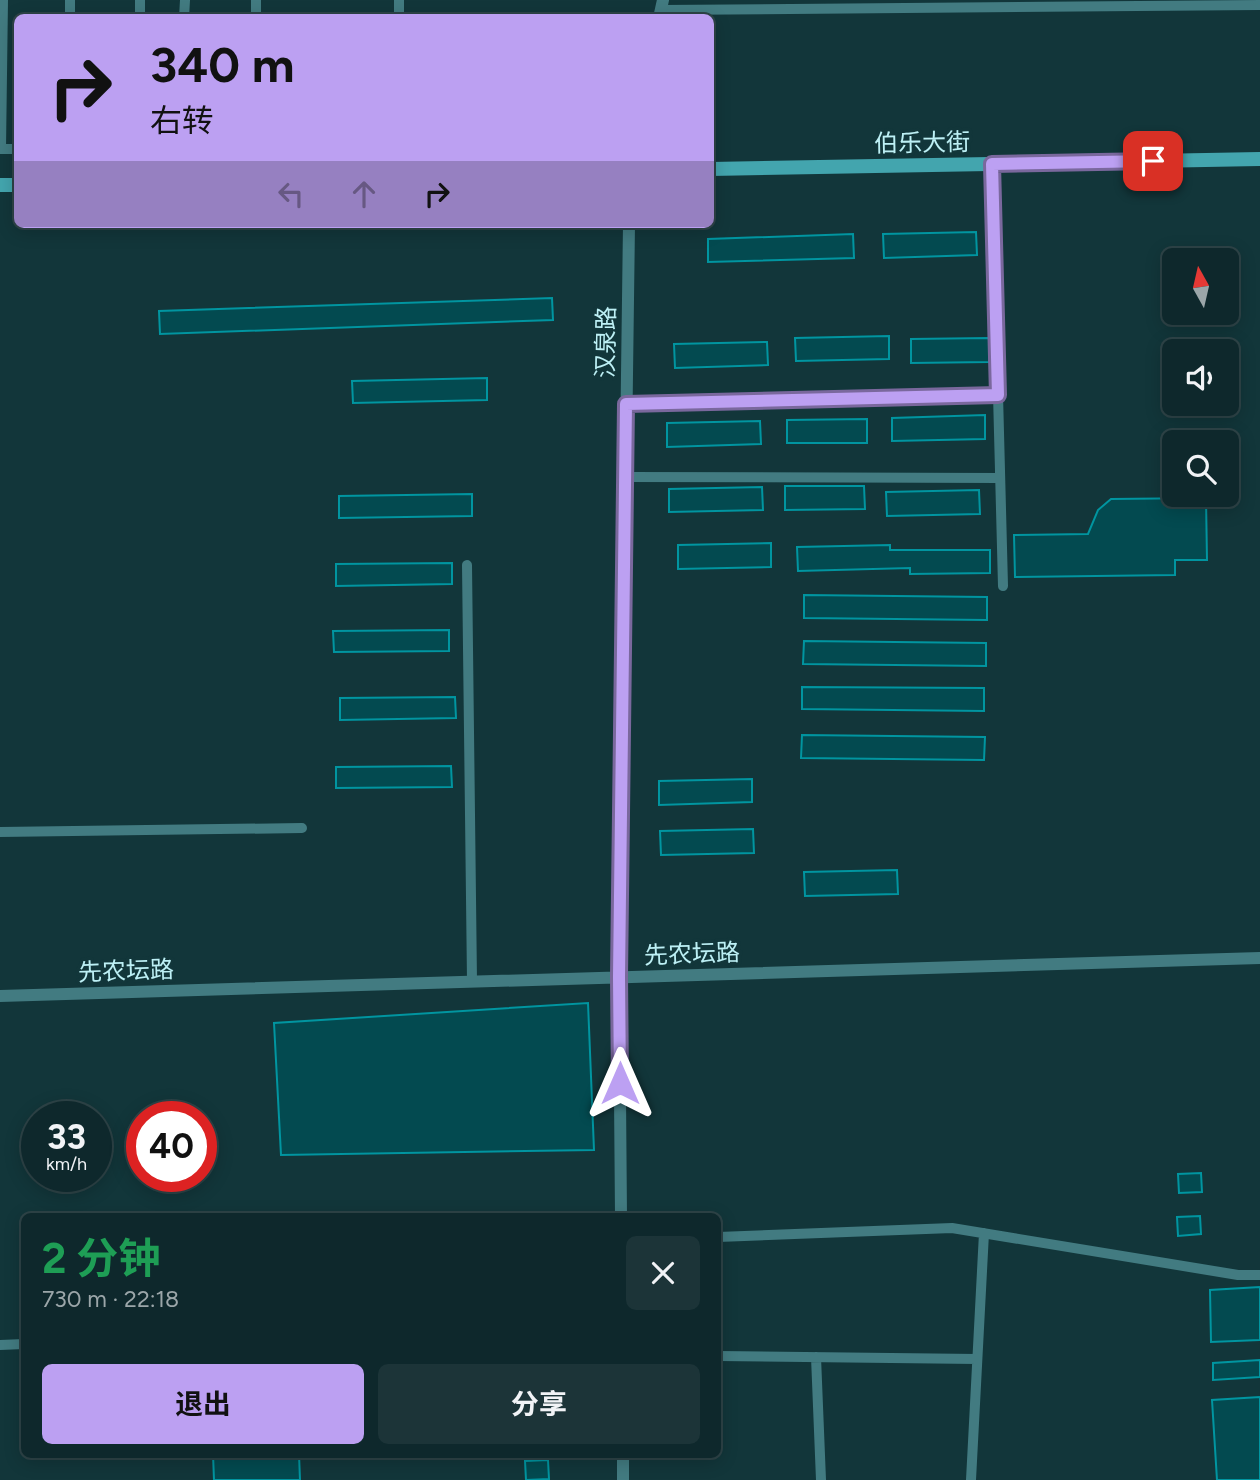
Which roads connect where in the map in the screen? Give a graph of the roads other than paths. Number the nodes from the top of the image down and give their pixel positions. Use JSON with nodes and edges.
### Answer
{"nodes":[{"id":1,"x":3,"y":0,"type":"edge"},
{"id":2,"x":1214,"y":3,"type":"edge"},
{"id":3,"x":1260,"y":5,"type":"edge"},
{"id":4,"x":661,"y":9,"type":"edge"},
{"id":5,"x":1,"y":149,"type":"edge"},
{"id":6,"x":1260,"y":159,"type":"edge"},
{"id":7,"x":992,"y":164,"type":"junction"},
{"id":8,"x":714,"y":169,"type":"edge"},
{"id":9,"x":629,"y":228,"type":"edge"},
{"id":10,"x":998,"y":395,"type":"junction"},
{"id":11,"x":626,"y":404,"type":"junction"},
{"id":12,"x":625,"y":477,"type":"junction"},
{"id":13,"x":1000,"y":478,"type":"junction"},
{"id":14,"x":467,"y":565,"type":"dead end"},
{"id":15,"x":1003,"y":586,"type":"dead end"},
{"id":16,"x":302,"y":828,"type":"dead end"},
{"id":17,"x":0,"y":831,"type":"edge"},
{"id":18,"x":1260,"y":958,"type":"edge"},
{"id":19,"x":619,"y":977,"type":"junction"},
{"id":20,"x":472,"y":981,"type":"junction"},
{"id":21,"x":0,"y":996,"type":"edge"},
{"id":22,"x":621,"y":1213,"type":"edge"},
{"id":23,"x":984,"y":1233,"type":"junction"},
{"id":24,"x":721,"y":1237,"type":"edge"},
{"id":25,"x":1260,"y":1275,"type":"edge"},
{"id":26,"x":21,"y":1344,"type":"edge"},
{"id":27,"x":0,"y":1345,"type":"edge"},
{"id":28,"x":721,"y":1356,"type":"edge"},
{"id":29,"x":816,"y":1357,"type":"junction"},
{"id":30,"x":977,"y":1359,"type":"junction"},
{"id":31,"x":623,"y":1458,"type":"edge"},
{"id":32,"x":623,"y":1480,"type":"edge"},
{"id":33,"x":821,"y":1480,"type":"edge"},
{"id":34,"x":971,"y":1480,"type":"edge"}],
"edges":[{"from":1,"to":5,"type":"street"},
{"from":2,"to":3,"type":"street"},
{"from":2,"to":4,"type":"street"},
{"from":6,"to":7,"type":"main road","name":"伯乐大街"},
{"from":7,"to":8,"type":"main road","name":"伯乐大街"},
{"from":7,"to":10,"type":"street"},
{"from":9,"to":11,"type":"street","name":"汉泉路"},
{"from":10,"to":11,"type":"street"},
{"from":10,"to":13,"type":"street"},
{"from":11,"to":12,"type":"street","name":"汉泉路"},
{"from":12,"to":13,"type":"street"},
{"from":12,"to":19,"type":"street","name":"汉泉路"},
{"from":13,"to":15,"type":"street"},
{"from":14,"to":20,"type":"street"},
{"from":16,"to":17,"type":"street"},
{"from":18,"to":19,"type":"street","name":"先农坛路"},
{"from":19,"to":20,"type":"street","name":"先农坛路"},
{"from":19,"to":22,"type":"street","name":"汉泉路"},
{"from":20,"to":21,"type":"street","name":"先农坛路"},
{"from":23,"to":24,"type":"street"},
{"from":23,"to":25,"type":"street"},
{"from":23,"to":30,"type":"street"},
{"from":26,"to":27,"type":"street"},
{"from":28,"to":29,"type":"street"},
{"from":29,"to":30,"type":"street"},
{"from":29,"to":33,"type":"street"},
{"from":30,"to":34,"type":"street"},
{"from":31,"to":32,"type":"street"}]}
